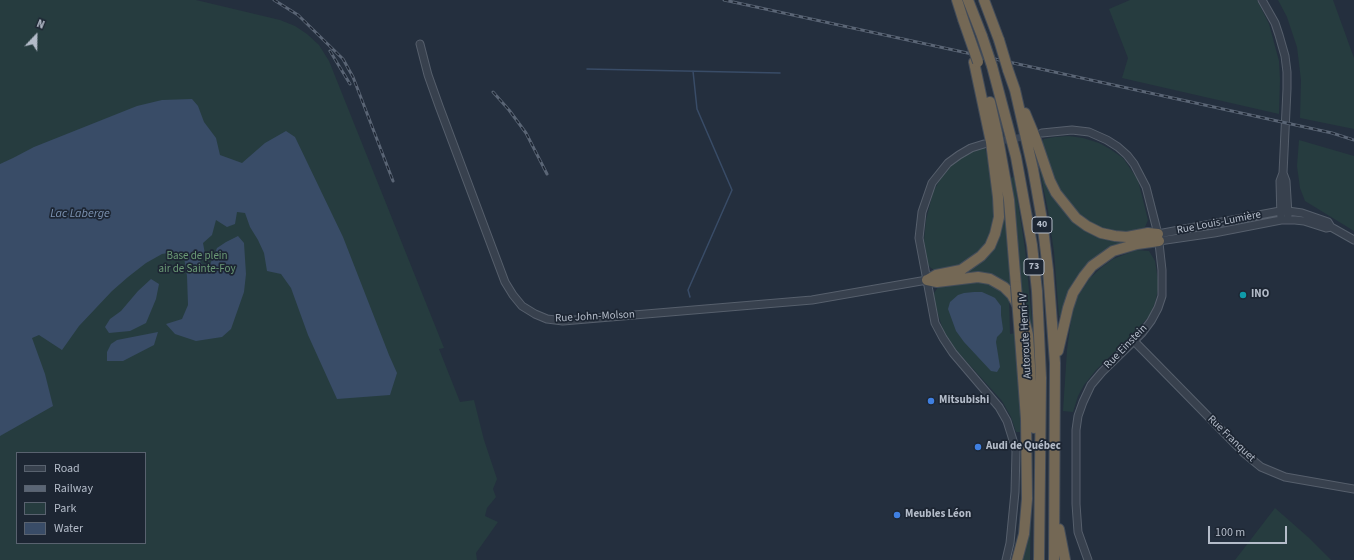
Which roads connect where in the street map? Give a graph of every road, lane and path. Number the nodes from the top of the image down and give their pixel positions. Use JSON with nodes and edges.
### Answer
{"nodes":[{"id":1,"x":957,"y":0,"type":"edge"},
{"id":2,"x":968,"y":0,"type":"edge"},
{"id":3,"x":984,"y":0,"type":"edge"},
{"id":4,"x":1262,"y":0,"type":"edge"},
{"id":5,"x":420,"y":44,"type":"dead end"},
{"id":6,"x":976,"y":62,"type":"junction"},
{"id":7,"x":1014,"y":90,"type":"junction"},
{"id":8,"x":1042,"y":133,"type":"dead end"},
{"id":9,"x":984,"y":144,"type":"dead end"},
{"id":10,"x":1284,"y":211,"type":"junction"},
{"id":11,"x":1285,"y":220,"type":"junction"},
{"id":12,"x":1331,"y":227,"type":"junction"},
{"id":13,"x":1158,"y":238,"type":"junction"},
{"id":14,"x":1354,"y":240,"type":"edge"},
{"id":15,"x":927,"y":280,"type":"junction"},
{"id":16,"x":1134,"y":341,"type":"junction"},
{"id":17,"x":1055,"y":363,"type":"junction"},
{"id":18,"x":1354,"y":489,"type":"edge"},
{"id":19,"x":1055,"y":499,"type":"junction"},
{"id":20,"x":1006,"y":560,"type":"edge"},
{"id":21,"x":1017,"y":560,"type":"edge"},
{"id":22,"x":1036,"y":560,"type":"edge"},
{"id":23,"x":1039,"y":560,"type":"edge"},
{"id":24,"x":1054,"y":560,"type":"edge"},
{"id":25,"x":1065,"y":560,"type":"edge"},
{"id":26,"x":1088,"y":560,"type":"edge"}],
"edges":[{"from":1,"to":6,"type":"highway","bridge":true},
{"from":2,"to":23,"type":"highway","name":"Autoroute Henri-IV","number":"73","bridge":true},
{"from":3,"to":7,"type":"highway","number":"40","bridge":true},
{"from":4,"to":10,"type":"street"},
{"from":5,"to":15,"type":"street","name":"Rue John-Molson"},
{"from":6,"to":15,"type":"highway"},
{"from":6,"to":21,"type":"highway","bridge":true},
{"from":7,"to":13,"type":"highway"},
{"from":7,"to":17,"type":"highway","number":"40"},
{"from":8,"to":13,"type":"street","name":"Rue Einstein"},
{"from":9,"to":15,"type":"street"},
{"from":10,"to":11,"type":"street"},
{"from":10,"to":12,"type":"street"},
{"from":10,"to":13,"type":"street","name":"Rue Louis-Lumière"},
{"from":11,"to":12,"type":"street","name":"Rue Louis-Lumière"},
{"from":11,"to":13,"type":"street","name":"Rue Louis-Lumière"},
{"from":12,"to":14,"type":"street"},
{"from":13,"to":16,"type":"street","name":"Rue Einstein"},
{"from":13,"to":17,"type":"highway"},
{"from":15,"to":20,"type":"street"},
{"from":15,"to":22,"type":"highway"},
{"from":16,"to":18,"type":"street","name":"Rue Franquet"},
{"from":16,"to":26,"type":"street","name":"Rue Einstein"},
{"from":17,"to":19,"type":"highway","number":"40"},
{"from":19,"to":24,"type":"highway","number":"40"},
{"from":19,"to":25,"type":"highway"}]}
